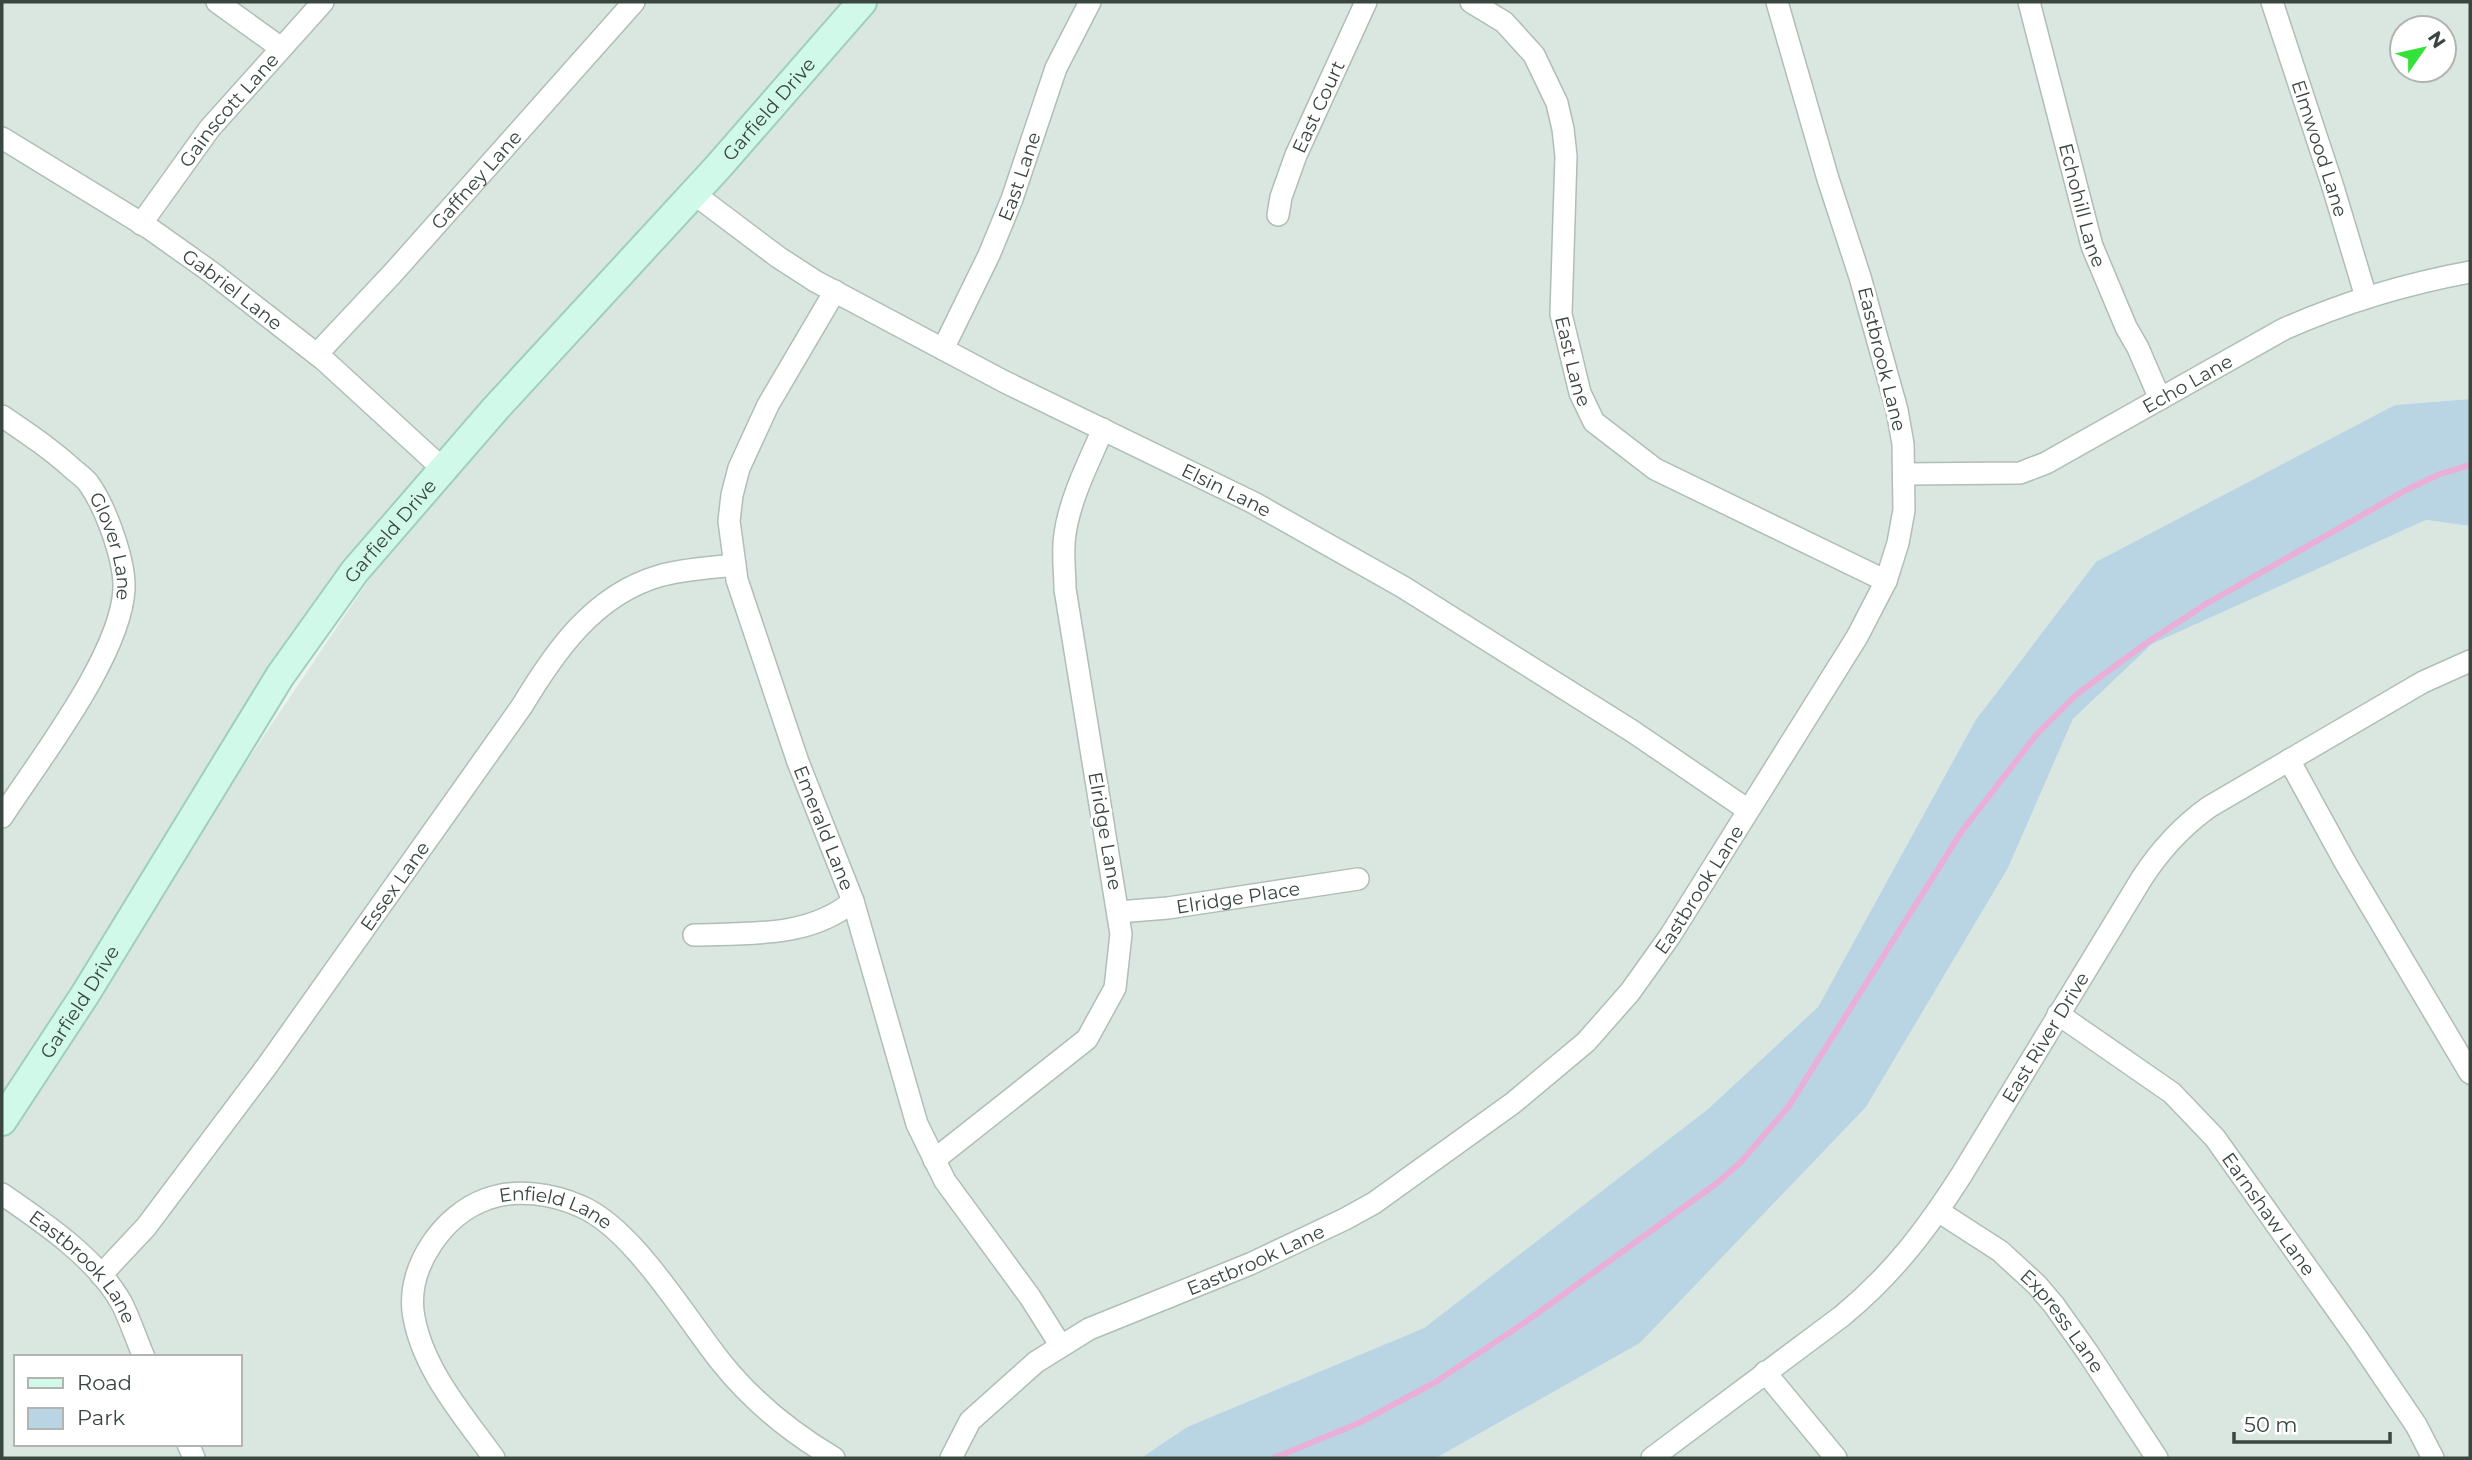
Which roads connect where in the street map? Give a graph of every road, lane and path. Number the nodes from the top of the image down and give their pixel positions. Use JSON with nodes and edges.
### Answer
{"nodes":[{"id":1,"x":217,"y":2,"type":"edge"},
{"id":2,"x":323,"y":2,"type":"edge"},
{"id":3,"x":634,"y":2,"type":"edge"},
{"id":4,"x":862,"y":2,"type":"edge"},
{"id":5,"x":1090,"y":2,"type":"edge"},
{"id":6,"x":1366,"y":2,"type":"edge"},
{"id":7,"x":1471,"y":2,"type":"edge"},
{"id":8,"x":1777,"y":2,"type":"edge"},
{"id":9,"x":2029,"y":2,"type":"edge"},
{"id":10,"x":2272,"y":2,"type":"edge"},
{"id":11,"x":281,"y":48,"type":"junction"},
{"id":12,"x":2,"y":138,"type":"edge"},
{"id":13,"x":693,"y":193,"type":"junction"},
{"id":14,"x":1278,"y":215,"type":"dead end"},
{"id":15,"x":141,"y":224,"type":"junction"},
{"id":16,"x":2470,"y":272,"type":"edge"},
{"id":17,"x":835,"y":291,"type":"junction"},
{"id":18,"x":2366,"y":297,"type":"junction"},
{"id":19,"x":943,"y":349,"type":"junction"},
{"id":20,"x":317,"y":354,"type":"junction"},
{"id":21,"x":2160,"y":399,"type":"junction"},
{"id":22,"x":2,"y":416,"type":"edge"},
{"id":23,"x":1103,"y":429,"type":"junction"},
{"id":24,"x":443,"y":469,"type":"junction"},
{"id":25,"x":1904,"y":474,"type":"junction"},
{"id":26,"x":734,"y":565,"type":"junction"},
{"id":27,"x":1886,"y":581,"type":"junction"},
{"id":28,"x":2470,"y":661,"type":"edge"},
{"id":29,"x":2289,"y":761,"type":"junction"},
{"id":30,"x":1748,"y":810,"type":"junction"},
{"id":31,"x":2,"y":817,"type":"edge"},
{"id":32,"x":1358,"y":879,"type":"dead end"},
{"id":33,"x":853,"y":901,"type":"junction"},
{"id":34,"x":1118,"y":912,"type":"junction"},
{"id":35,"x":694,"y":935,"type":"dead end"},
{"id":36,"x":2058,"y":1014,"type":"junction"},
{"id":37,"x":2470,"y":1073,"type":"edge"},
{"id":38,"x":2,"y":1121,"type":"edge"},
{"id":39,"x":934,"y":1160,"type":"junction"},
{"id":40,"x":2,"y":1194,"type":"edge"},
{"id":41,"x":1938,"y":1211,"type":"junction"},
{"id":42,"x":101,"y":1275,"type":"junction"},
{"id":43,"x":1061,"y":1346,"type":"junction"},
{"id":44,"x":143,"y":1355,"type":"edge"},
{"id":45,"x":1765,"y":1372,"type":"junction"},
{"id":46,"x":494,"y":1458,"type":"edge"},
{"id":47,"x":834,"y":1458,"type":"edge"},
{"id":48,"x":951,"y":1458,"type":"edge"},
{"id":49,"x":1652,"y":1458,"type":"edge"},
{"id":50,"x":1836,"y":1458,"type":"edge"},
{"id":51,"x":2157,"y":1458,"type":"edge"},
{"id":52,"x":2433,"y":1458,"type":"edge"}],
"edges":[{"from":1,"to":11,"type":"street"},
{"from":2,"to":11,"type":"street","name":"Gainscott Lane"},
{"from":3,"to":20,"type":"street","name":"Gaffney Lane"},
{"from":4,"to":13,"type":"street","name":"Garfield Drive"},
{"from":5,"to":19,"type":"street","name":"East Lane"},
{"from":6,"to":14,"type":"street","name":"East Court"},
{"from":7,"to":27,"type":"street","name":"East Lane"},
{"from":8,"to":25,"type":"street","name":"Eastbrook Lane"},
{"from":9,"to":21,"type":"street","name":"Echohill Lane"},
{"from":10,"to":18,"type":"street","name":"Elmwood Lane"},
{"from":11,"to":15,"type":"street","name":"Gainscott Lane"},
{"from":12,"to":15,"type":"street","name":"Gabriel Lane"},
{"from":13,"to":17,"type":"street","name":"Elsin Lane"},
{"from":13,"to":24,"type":"street","name":"Garfield Drive"},
{"from":15,"to":20,"type":"street","name":"Gabriel Lane"},
{"from":16,"to":18,"type":"street","name":"Echo Lane"},
{"from":17,"to":19,"type":"street","name":"Elsin Lane"},
{"from":17,"to":26,"type":"street","name":"Emerald Lane"},
{"from":18,"to":21,"type":"street","name":"Echo Lane"},
{"from":19,"to":23,"type":"street","name":"Elsin Lane"},
{"from":20,"to":24,"type":"street","name":"Gabriel Lane"},
{"from":21,"to":25,"type":"street","name":"Echo Lane"},
{"from":22,"to":31,"type":"street","name":"Glover Lane"},
{"from":23,"to":30,"type":"street","name":"Elsin Lane"},
{"from":23,"to":34,"type":"street","name":"Elridge Lane"},
{"from":24,"to":38,"type":"street","name":"Garfield Drive"},
{"from":25,"to":27,"type":"street","name":"Eastbrook Lane"},
{"from":26,"to":33,"type":"street","name":"Emerald Lane"},
{"from":26,"to":42,"type":"street","name":"Essex Lane"},
{"from":27,"to":30,"type":"street","name":"Eastbrook Lane"},
{"from":28,"to":29,"type":"street","name":"East River Drive"},
{"from":29,"to":36,"type":"street","name":"East River Drive"},
{"from":29,"to":37,"type":"street"},
{"from":30,"to":43,"type":"street","name":"Eastbrook Lane"},
{"from":32,"to":34,"type":"street","name":"Elridge Place"},
{"from":33,"to":35,"type":"street"},
{"from":33,"to":39,"type":"street","name":"Emerald Lane"},
{"from":34,"to":39,"type":"street","name":"Elridge Lane"},
{"from":36,"to":41,"type":"street","name":"East River Drive"},
{"from":36,"to":52,"type":"street","name":"Earnshaw Lane"},
{"from":39,"to":43,"type":"street","name":"Emerald Lane"},
{"from":40,"to":42,"type":"street","name":"Eastbrook Lane"},
{"from":41,"to":45,"type":"street","name":"East River Drive"},
{"from":41,"to":51,"type":"street","name":"Express Lane"},
{"from":42,"to":44,"type":"street","name":"Eastbrook Lane"},
{"from":43,"to":48,"type":"street","name":"Eastbrook Lane"},
{"from":45,"to":49,"type":"street","name":"East River Drive"},
{"from":45,"to":50,"type":"street"},
{"from":46,"to":47,"type":"street","name":"Enfield Lane"}]}
